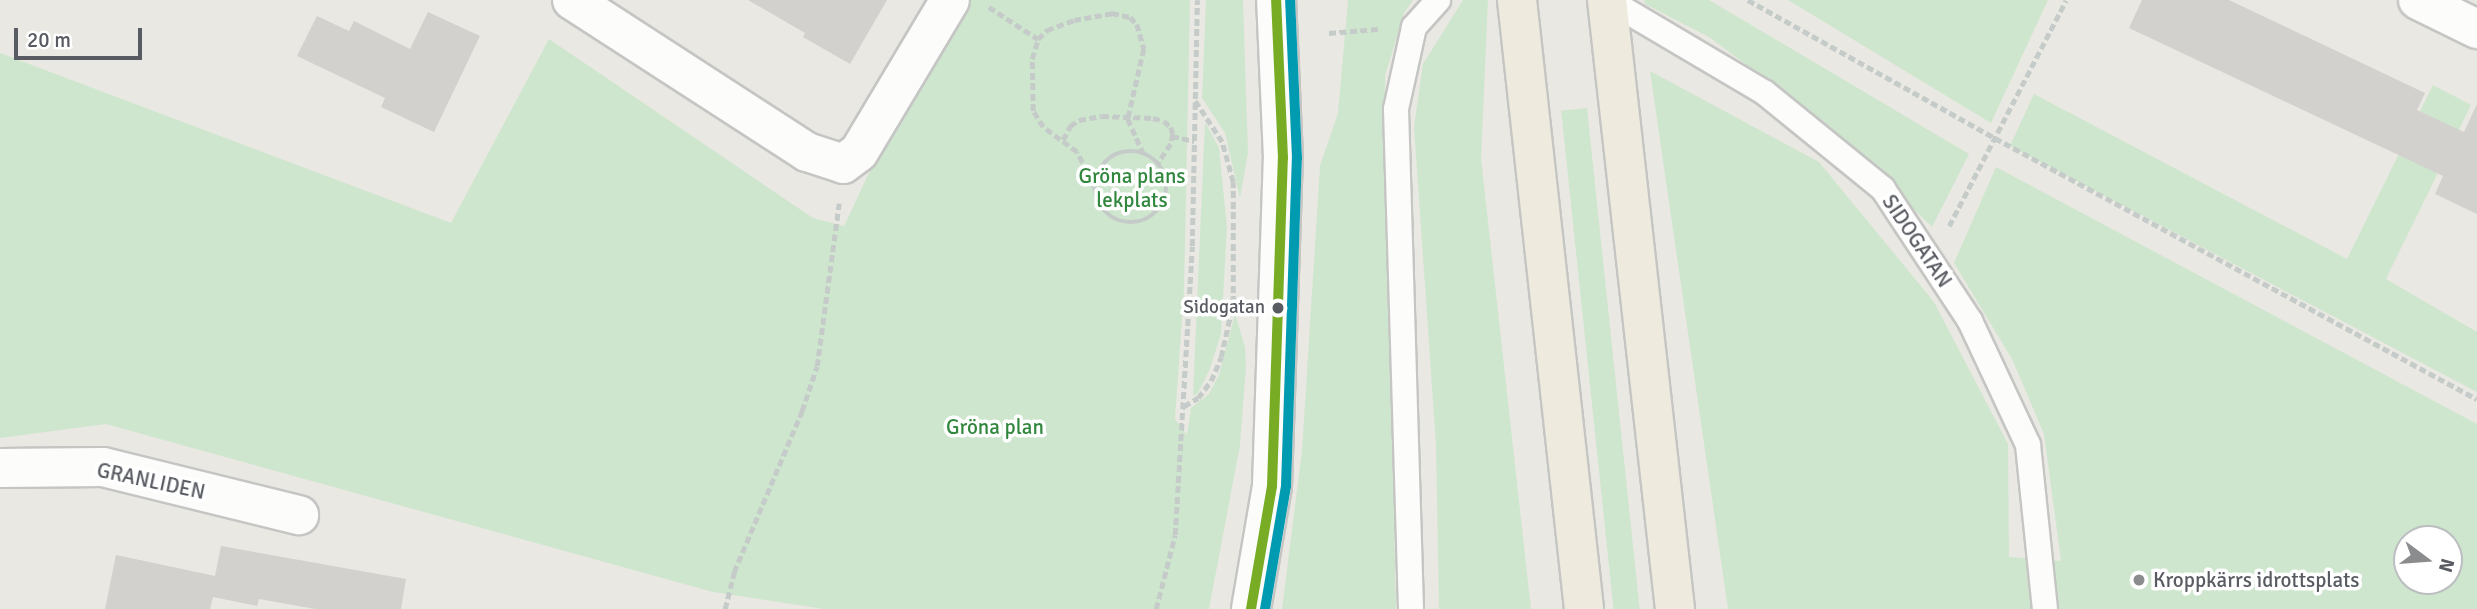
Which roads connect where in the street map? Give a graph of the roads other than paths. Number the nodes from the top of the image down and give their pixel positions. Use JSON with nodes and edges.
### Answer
{"nodes":[{"id":1,"x":572,"y":0,"type":"edge"},
{"id":2,"x":950,"y":0,"type":"edge"},
{"id":3,"x":1276,"y":0,"type":"edge"},
{"id":4,"x":1438,"y":0,"type":"edge"},
{"id":5,"x":1517,"y":0,"type":"edge"},
{"id":6,"x":1607,"y":0,"type":"edge"},
{"id":7,"x":2419,"y":0,"type":"edge"},
{"id":8,"x":2477,"y":29,"type":"edge"},
{"id":9,"x":0,"y":468,"type":"edge"},
{"id":10,"x":299,"y":515,"type":"dead end"},
{"id":11,"x":1251,"y":609,"type":"edge"},
{"id":12,"x":1411,"y":609,"type":"edge"},
{"id":13,"x":1584,"y":609,"type":"edge"},
{"id":14,"x":1675,"y":609,"type":"edge"},
{"id":15,"x":2045,"y":609,"type":"edge"}],
"edges":[{"from":1,"to":2,"type":"street"},
{"from":3,"to":11,"type":"street"},
{"from":4,"to":12,"type":"lane"},
{"from":5,"to":13,"type":"highway"},
{"from":6,"to":14,"type":"highway"},
{"from":6,"to":15,"type":"lane","name":"SIDOGATAN"},
{"from":7,"to":8,"type":"street"},
{"from":9,"to":10,"type":"street","name":"GRANLIDEN"}]}
